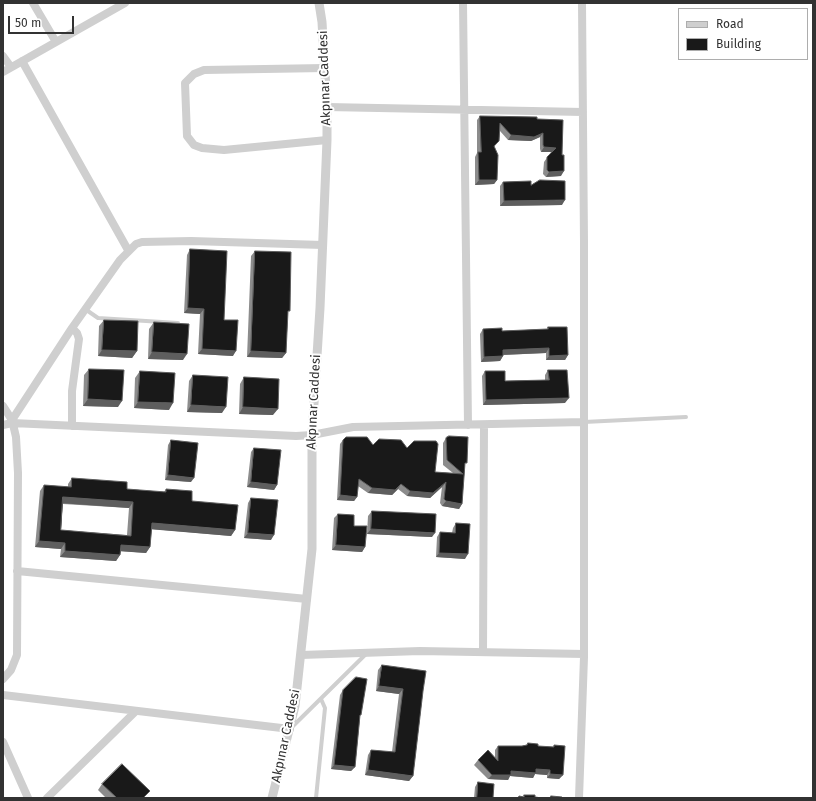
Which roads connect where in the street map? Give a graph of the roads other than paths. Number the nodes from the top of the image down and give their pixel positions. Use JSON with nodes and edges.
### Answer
{"nodes":[{"id":1,"x":33,"y":3,"type":"edge"},
{"id":2,"x":126,"y":3,"type":"edge"},
{"id":3,"x":319,"y":3,"type":"edge"},
{"id":4,"x":463,"y":3,"type":"edge"},
{"id":5,"x":582,"y":3,"type":"edge"},
{"id":6,"x":56,"y":42,"type":"junction"},
{"id":7,"x":3,"y":56,"type":"edge"},
{"id":8,"x":22,"y":61,"type":"junction"},
{"id":9,"x":11,"y":68,"type":"junction"},
{"id":10,"x":325,"y":68,"type":"junction"},
{"id":11,"x":3,"y":72,"type":"edge"},
{"id":12,"x":327,"y":107,"type":"junction"},
{"id":13,"x":464,"y":109,"type":"junction"},
{"id":14,"x":583,"y":112,"type":"junction"},
{"id":15,"x":327,"y":140,"type":"junction"},
{"id":16,"x":323,"y":244,"type":"junction"},
{"id":17,"x":128,"y":250,"type":"junction"},
{"id":18,"x":85,"y":308,"type":"junction"},
{"id":19,"x":178,"y":323,"type":"edge"},
{"id":20,"x":72,"y":328,"type":"junction"},
{"id":21,"x":3,"y":406,"type":"edge"},
{"id":22,"x":686,"y":417,"type":"dead end"},
{"id":23,"x":12,"y":421,"type":"junction"},
{"id":24,"x":584,"y":422,"type":"junction"},
{"id":25,"x":3,"y":425,"type":"edge"},
{"id":26,"x":468,"y":425,"type":"junction"},
{"id":27,"x":484,"y":425,"type":"junction"},
{"id":28,"x":72,"y":426,"type":"junction"},
{"id":29,"x":312,"y":435,"type":"junction"},
{"id":30,"x":17,"y":571,"type":"junction"},
{"id":31,"x":307,"y":599,"type":"junction"},
{"id":32,"x":483,"y":652,"type":"junction"},
{"id":33,"x":367,"y":653,"type":"junction"},
{"id":34,"x":584,"y":654,"type":"junction"},
{"id":35,"x":301,"y":655,"type":"junction"},
{"id":36,"x":3,"y":679,"type":"edge"},
{"id":37,"x":3,"y":695,"type":"edge"},
{"id":38,"x":321,"y":698,"type":"junction"},
{"id":39,"x":136,"y":711,"type":"junction"},
{"id":40,"x":290,"y":729,"type":"junction"},
{"id":41,"x":3,"y":742,"type":"edge"},
{"id":42,"x":28,"y":798,"type":"edge"},
{"id":43,"x":47,"y":798,"type":"edge"},
{"id":44,"x":272,"y":798,"type":"edge"},
{"id":45,"x":316,"y":798,"type":"edge"},
{"id":46,"x":579,"y":798,"type":"edge"}],
"edges":[{"from":1,"to":6,"type":"street"},
{"from":2,"to":6,"type":"street"},
{"from":3,"to":10,"type":"street","name":"Akpınar Caddesi"},
{"from":4,"to":13,"type":"street"},
{"from":5,"to":14,"type":"street"},
{"from":6,"to":8,"type":"street"},
{"from":7,"to":9,"type":"street"},
{"from":8,"to":9,"type":"street"},
{"from":8,"to":17,"type":"street"},
{"from":9,"to":11,"type":"street"},
{"from":10,"to":12,"type":"street","name":"Akpınar Caddesi"},
{"from":10,"to":15,"type":"street"},
{"from":12,"to":13,"type":"street"},
{"from":12,"to":15,"type":"street","name":"Akpınar Caddesi"},
{"from":13,"to":14,"type":"street"},
{"from":13,"to":26,"type":"street"},
{"from":14,"to":24,"type":"street"},
{"from":15,"to":16,"type":"street","name":"Akpınar Caddesi"},
{"from":16,"to":17,"type":"street"},
{"from":16,"to":29,"type":"street","name":"Akpınar Caddesi"},
{"from":17,"to":18,"type":"street"},
{"from":18,"to":19,"type":"lane"},
{"from":18,"to":20,"type":"street"},
{"from":20,"to":23,"type":"street"},
{"from":20,"to":28,"type":"street"},
{"from":21,"to":23,"type":"street"},
{"from":22,"to":24,"type":"lane"},
{"from":23,"to":25,"type":"street"},
{"from":23,"to":28,"type":"street"},
{"from":23,"to":30,"type":"street"},
{"from":24,"to":27,"type":"street"},
{"from":24,"to":34,"type":"street"},
{"from":26,"to":27,"type":"street"},
{"from":26,"to":29,"type":"street"},
{"from":27,"to":32,"type":"street"},
{"from":28,"to":29,"type":"street"},
{"from":29,"to":31,"type":"street","name":"Akpınar Caddesi"},
{"from":30,"to":31,"type":"street"},
{"from":30,"to":36,"type":"street"},
{"from":31,"to":35,"type":"street","name":"Akpınar Caddesi"},
{"from":32,"to":33,"type":"street"},
{"from":32,"to":34,"type":"street"},
{"from":33,"to":35,"type":"street"},
{"from":33,"to":38,"type":"lane"},
{"from":34,"to":46,"type":"street"},
{"from":35,"to":40,"type":"street","name":"Akpınar Caddesi"},
{"from":37,"to":39,"type":"street"},
{"from":38,"to":40,"type":"lane"},
{"from":38,"to":45,"type":"lane"},
{"from":39,"to":40,"type":"street"},
{"from":39,"to":43,"type":"street"},
{"from":40,"to":44,"type":"street","name":"Akpınar Caddesi"},
{"from":41,"to":42,"type":"street"}]}
